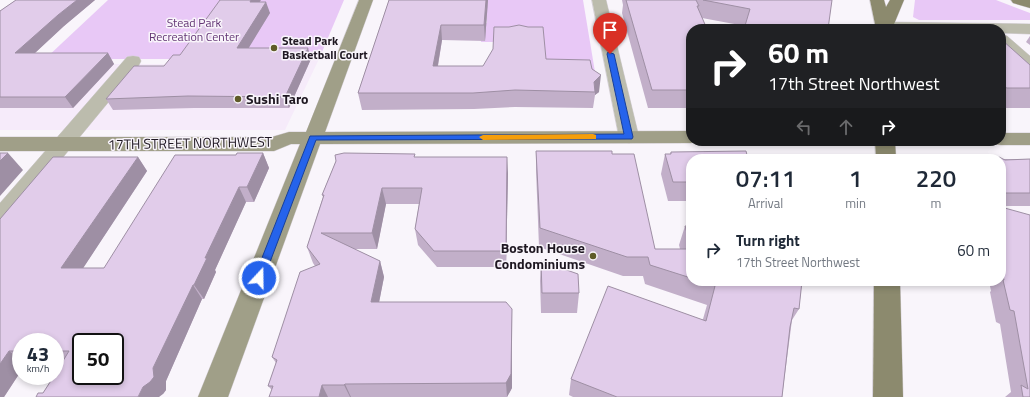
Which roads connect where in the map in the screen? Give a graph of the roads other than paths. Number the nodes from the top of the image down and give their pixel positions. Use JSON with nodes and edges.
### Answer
{"nodes":[{"id":1,"x":366,"y":0,"type":"edge"},
{"id":2,"x":599,"y":0,"type":"edge"},
{"id":3,"x":877,"y":0,"type":"edge"},
{"id":4,"x":897,"y":0,"type":"edge"},
{"id":5,"x":1018,"y":0,"type":"edge"},
{"id":6,"x":1030,"y":4,"type":"edge"},
{"id":7,"x":883,"y":24,"type":"edge"},
{"id":8,"x":886,"y":24,"type":"edge"},
{"id":9,"x":1006,"y":29,"type":"edge"},
{"id":10,"x":1030,"y":29,"type":"edge"},
{"id":11,"x":1006,"y":43,"type":"edge"},
{"id":12,"x":133,"y":61,"type":"dead end"},
{"id":13,"x":1030,"y":65,"type":"edge"},
{"id":14,"x":629,"y":137,"type":"junction"},
{"id":15,"x":686,"y":137,"type":"edge"},
{"id":16,"x":313,"y":138,"type":"junction"},
{"id":17,"x":1006,"y":139,"type":"edge"},
{"id":18,"x":1030,"y":139,"type":"edge"},
{"id":19,"x":0,"y":144,"type":"edge"},
{"id":20,"x":63,"y":144,"type":"junction"},
{"id":21,"x":0,"y":218,"type":"edge"},
{"id":22,"x":887,"y":286,"type":"edge"},
{"id":23,"x":213,"y":397,"type":"edge"},
{"id":24,"x":888,"y":397,"type":"edge"}],
"edges":[{"from":1,"to":16,"type":"main road"},
{"from":2,"to":14,"type":"street"},
{"from":3,"to":7,"type":"main road"},
{"from":4,"to":8,"type":"main road"},
{"from":5,"to":6,"type":"main road"},
{"from":9,"to":10,"type":"street"},
{"from":11,"to":13,"type":"street"},
{"from":12,"to":20,"type":"street"},
{"from":14,"to":15,"type":"main road","name":"17TH STREET NORTHWEST"},
{"from":14,"to":16,"type":"main road","name":"17TH STREET NORTHWEST"},
{"from":16,"to":20,"type":"main road","name":"17TH STREET NORTHWEST"},
{"from":16,"to":23,"type":"main road"},
{"from":17,"to":18,"type":"main road"},
{"from":19,"to":20,"type":"main road","name":"17TH STREET NORTHWEST"},
{"from":20,"to":21,"type":"street"},
{"from":22,"to":24,"type":"main road"}]}
